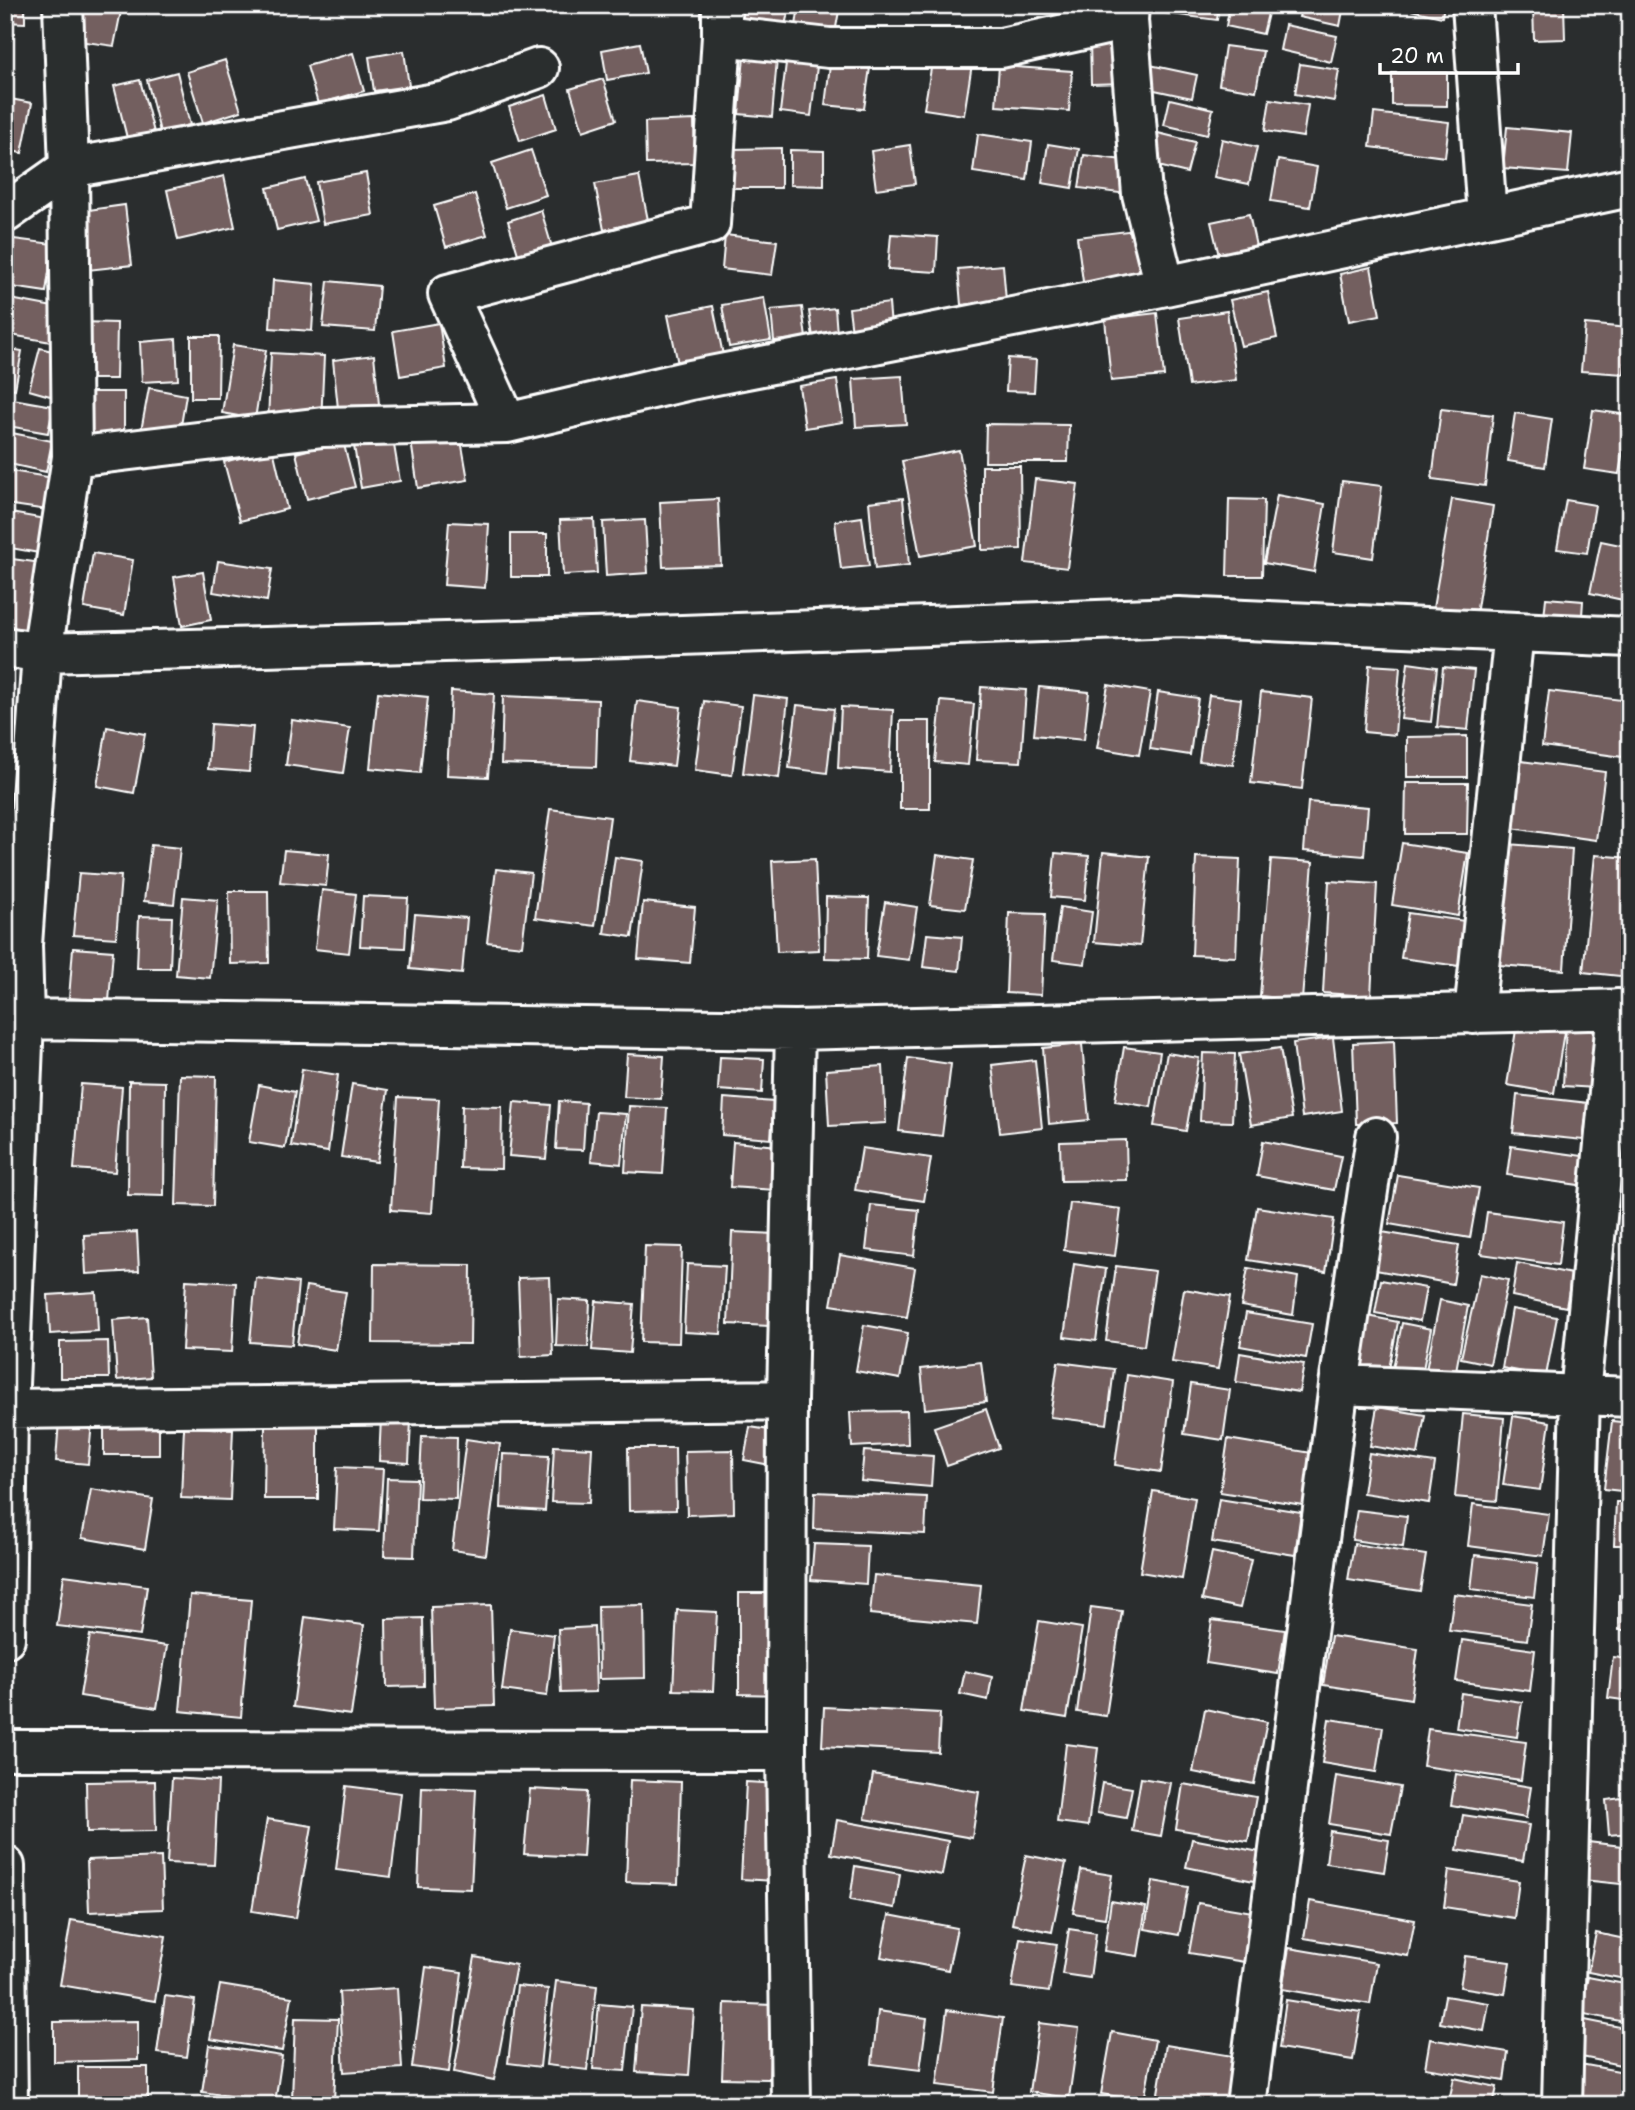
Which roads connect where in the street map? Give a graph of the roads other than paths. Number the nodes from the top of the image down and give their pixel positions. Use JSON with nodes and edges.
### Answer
{"nodes":[{"id":1,"x":63,"y":5,"type":"edge"},
{"id":2,"x":1472,"y":5,"type":"edge"},
{"id":3,"x":1128,"y":13,"type":"edge"},
{"id":4,"x":722,"y":21,"type":"edge"},
{"id":5,"x":539,"y":68,"type":"dead end"},
{"id":6,"x":69,"y":168,"type":"junction"},
{"id":7,"x":1630,"y":187,"type":"edge"},
{"id":8,"x":5,"y":213,"type":"edge"},
{"id":9,"x":1487,"y":217,"type":"junction"},
{"id":10,"x":1165,"y":286,"type":"junction"},
{"id":11,"x":507,"y":424,"type":"junction"},
{"id":12,"x":72,"y":457,"type":"junction"},
{"id":13,"x":1514,"y":632,"type":"junction"},
{"id":14,"x":1630,"y":637,"type":"edge"},
{"id":15,"x":5,"y":647,"type":"edge"},
{"id":16,"x":43,"y":653,"type":"junction"},
{"id":17,"x":14,"y":944,"type":"edge"},
{"id":18,"x":1623,"y":1009,"type":"edge"},
{"id":19,"x":1474,"y":1014,"type":"junction"},
{"id":20,"x":14,"y":1020,"type":"edge"},
{"id":21,"x":795,"y":1030,"type":"junction"},
{"id":22,"x":1376,"y":1137,"type":"dead end"},
{"id":23,"x":1339,"y":1385,"type":"junction"},
{"id":24,"x":1580,"y":1394,"type":"junction"},
{"id":25,"x":1630,"y":1397,"type":"edge"},
{"id":26,"x":787,"y":1399,"type":"junction"},
{"id":27,"x":6,"y":1409,"type":"edge"},
{"id":28,"x":5,"y":1638,"type":"edge"},
{"id":29,"x":5,"y":1750,"type":"edge"},
{"id":30,"x":786,"y":1751,"type":"junction"},
{"id":31,"x":5,"y":1866,"type":"edge"},
{"id":32,"x":8,"y":2105,"type":"edge"},
{"id":33,"x":791,"y":2105,"type":"edge"},
{"id":34,"x":1246,"y":2105,"type":"edge"},
{"id":35,"x":1562,"y":2105,"type":"edge"}],
"edges":[{"from":1,"to":6,"type":"street"},
{"from":2,"to":9,"type":"street"},
{"from":3,"to":4,"type":"street"},
{"from":3,"to":10,"type":"street"},
{"from":4,"to":11,"type":"street"},
{"from":5,"to":6,"type":"street"},
{"from":6,"to":8,"type":"street"},
{"from":6,"to":12,"type":"street"},
{"from":7,"to":9,"type":"street"},
{"from":9,"to":10,"type":"street"},
{"from":10,"to":11,"type":"street"},
{"from":11,"to":12,"type":"street"},
{"from":12,"to":16,"type":"street"},
{"from":13,"to":14,"type":"street"},
{"from":13,"to":16,"type":"street"},
{"from":13,"to":19,"type":"street"},
{"from":15,"to":16,"type":"street"},
{"from":16,"to":17,"type":"street"},
{"from":17,"to":20,"type":"street"},
{"from":18,"to":19,"type":"street"},
{"from":18,"to":24,"type":"street"},
{"from":19,"to":21,"type":"street"},
{"from":20,"to":21,"type":"street"},
{"from":20,"to":27,"type":"street"},
{"from":21,"to":26,"type":"street"},
{"from":22,"to":23,"type":"street"},
{"from":23,"to":24,"type":"street"},
{"from":23,"to":34,"type":"street"},
{"from":24,"to":25,"type":"street"},
{"from":24,"to":35,"type":"street"},
{"from":26,"to":27,"type":"street"},
{"from":26,"to":30,"type":"street"},
{"from":27,"to":28,"type":"street"},
{"from":29,"to":30,"type":"street"},
{"from":30,"to":33,"type":"street"},
{"from":31,"to":32,"type":"street"}]}
